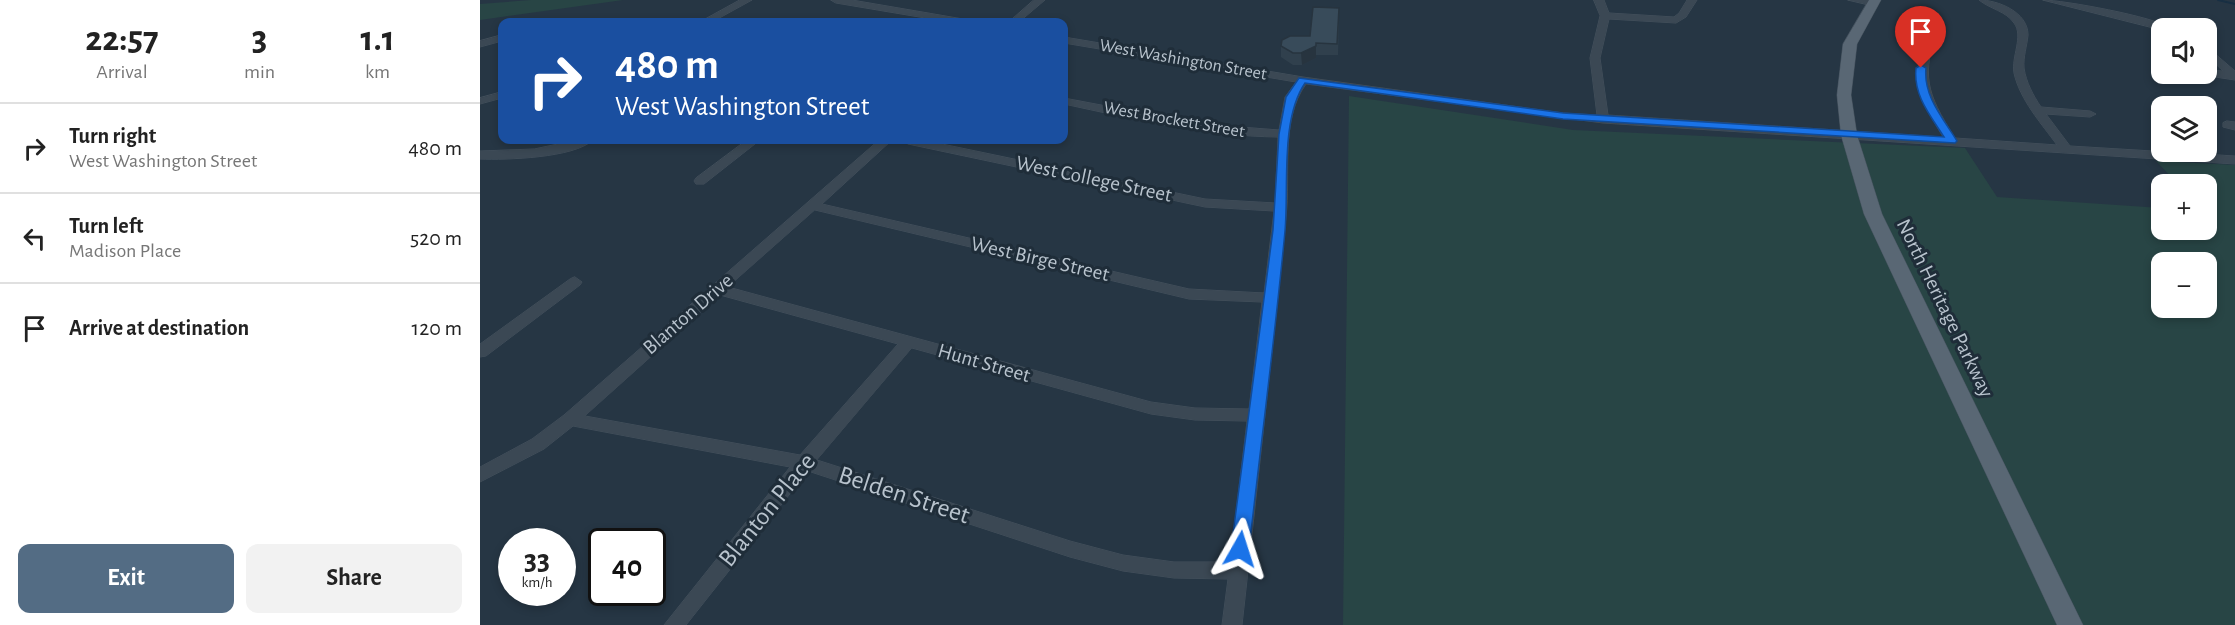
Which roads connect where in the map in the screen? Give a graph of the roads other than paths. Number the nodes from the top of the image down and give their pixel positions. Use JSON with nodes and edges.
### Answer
{"nodes":[{"id":1,"x":747,"y":0,"type":"edge"},
{"id":2,"x":836,"y":0,"type":"edge"},
{"id":3,"x":1040,"y":0,"type":"edge"},
{"id":4,"x":1599,"y":0,"type":"edge"},
{"id":5,"x":1692,"y":0,"type":"edge"},
{"id":6,"x":1853,"y":0,"type":"edge"},
{"id":7,"x":2048,"y":0,"type":"edge"},
{"id":8,"x":853,"y":1,"type":"edge"},
{"id":9,"x":1990,"y":1,"type":"edge"},
{"id":10,"x":1874,"y":2,"type":"edge"},
{"id":11,"x":908,"y":13,"type":"junction"},
{"id":12,"x":1605,"y":16,"type":"junction"},
{"id":13,"x":713,"y":18,"type":"edge"},
{"id":14,"x":901,"y":18,"type":"edge"},
{"id":15,"x":939,"y":18,"type":"edge"},
{"id":16,"x":1019,"y":18,"type":"edge"},
{"id":17,"x":1933,"y":23,"type":"dead end"},
{"id":18,"x":2151,"y":23,"type":"edge"},
{"id":19,"x":498,"y":39,"type":"edge"},
{"id":20,"x":1068,"y":41,"type":"edge"},
{"id":21,"x":480,"y":44,"type":"edge"},
{"id":22,"x":2217,"y":60,"type":"edge"},
{"id":23,"x":2217,"y":74,"type":"edge"},
{"id":24,"x":2234,"y":76,"type":"edge"},
{"id":25,"x":1303,"y":80,"type":"junction"},
{"id":26,"x":498,"y":96,"type":"edge"},
{"id":27,"x":480,"y":101,"type":"edge"},
{"id":28,"x":1068,"y":101,"type":"edge"},
{"id":29,"x":2038,"y":110,"type":"junction"},
{"id":30,"x":2090,"y":114,"type":"dead end"},
{"id":31,"x":1603,"y":120,"type":"junction"},
{"id":32,"x":1284,"y":134,"type":"junction"},
{"id":33,"x":1849,"y":135,"type":"junction"},
{"id":34,"x":1951,"y":141,"type":"junction"},
{"id":35,"x":576,"y":144,"type":"edge"},
{"id":36,"x":749,"y":144,"type":"edge"},
{"id":37,"x":881,"y":144,"type":"edge"},
{"id":38,"x":927,"y":144,"type":"edge"},
{"id":39,"x":2066,"y":148,"type":"junction"},
{"id":40,"x":480,"y":155,"type":"edge"},
{"id":41,"x":2235,"y":159,"type":"edge"},
{"id":42,"x":700,"y":181,"type":"dead end"},
{"id":43,"x":811,"y":205,"type":"junction"},
{"id":44,"x":1281,"y":207,"type":"junction"},
{"id":45,"x":574,"y":282,"type":"dead end"},
{"id":46,"x":717,"y":289,"type":"junction"},
{"id":47,"x":1271,"y":298,"type":"junction"},
{"id":48,"x":908,"y":342,"type":"junction"},
{"id":49,"x":480,"y":352,"type":"edge"},
{"id":50,"x":1255,"y":415,"type":"junction"},
{"id":51,"x":570,"y":418,"type":"junction"},
{"id":52,"x":804,"y":463,"type":"junction"},
{"id":53,"x":480,"y":476,"type":"edge"},
{"id":54,"x":1238,"y":571,"type":"junction"},
{"id":55,"x":677,"y":624,"type":"edge"},
{"id":56,"x":1232,"y":625,"type":"edge"},
{"id":57,"x":2070,"y":625,"type":"edge"}],
"edges":[{"from":1,"to":13,"type":"street"},
{"from":2,"to":8,"type":"street"},
{"from":3,"to":16,"type":"street"},
{"from":4,"to":12,"type":"street"},
{"from":5,"to":12,"type":"street"},
{"from":6,"to":10,"type":"street"},
{"from":7,"to":18,"type":"street"},
{"from":8,"to":11,"type":"street"},
{"from":9,"to":29,"type":"street"},
{"from":10,"to":33,"type":"main road","name":"North Heritage Parkway"},
{"from":11,"to":14,"type":"street"},
{"from":11,"to":15,"type":"street"},
{"from":12,"to":31,"type":"street"},
{"from":17,"to":34,"type":"street"},
{"from":19,"to":21,"type":"street"},
{"from":20,"to":25,"type":"street","name":"West Washington Street"},
{"from":22,"to":24,"type":"street"},
{"from":23,"to":24,"type":"street"},
{"from":25,"to":31,"type":"street","name":"West Washington Street"},
{"from":25,"to":32,"type":"street"},
{"from":26,"to":27,"type":"street"},
{"from":28,"to":32,"type":"street","name":"West Brockett Street"},
{"from":29,"to":30,"type":"street"},
{"from":29,"to":39,"type":"street"},
{"from":31,"to":33,"type":"street","name":"West Washington Street"},
{"from":32,"to":44,"type":"street"},
{"from":33,"to":34,"type":"street","name":"West Washington Street"},
{"from":33,"to":57,"type":"main road","name":"North Heritage Parkway"},
{"from":34,"to":39,"type":"street","name":"West Washington Street"},
{"from":35,"to":40,"type":"street"},
{"from":36,"to":42,"type":"street"},
{"from":37,"to":43,"type":"street","name":"Blanton Drive"},
{"from":38,"to":44,"type":"street","name":"West College Street"},
{"from":39,"to":41,"type":"street","name":"West Washington Street"},
{"from":43,"to":46,"type":"street","name":"Blanton Drive"},
{"from":43,"to":47,"type":"street","name":"West Birge Street"},
{"from":44,"to":47,"type":"street"},
{"from":45,"to":49,"type":"street"},
{"from":46,"to":48,"type":"street","name":"Hunt Street"},
{"from":46,"to":51,"type":"street","name":"Blanton Drive"},
{"from":47,"to":50,"type":"street"},
{"from":48,"to":50,"type":"street","name":"Hunt Street"},
{"from":48,"to":52,"type":"street","name":"Blanton Place"},
{"from":50,"to":54,"type":"street"},
{"from":51,"to":52,"type":"street","name":"Belden Street"},
{"from":51,"to":53,"type":"street","name":"Blanton Drive"},
{"from":52,"to":54,"type":"street","name":"Belden Street"},
{"from":52,"to":55,"type":"street","name":"Blanton Place"},
{"from":54,"to":56,"type":"street"}]}
